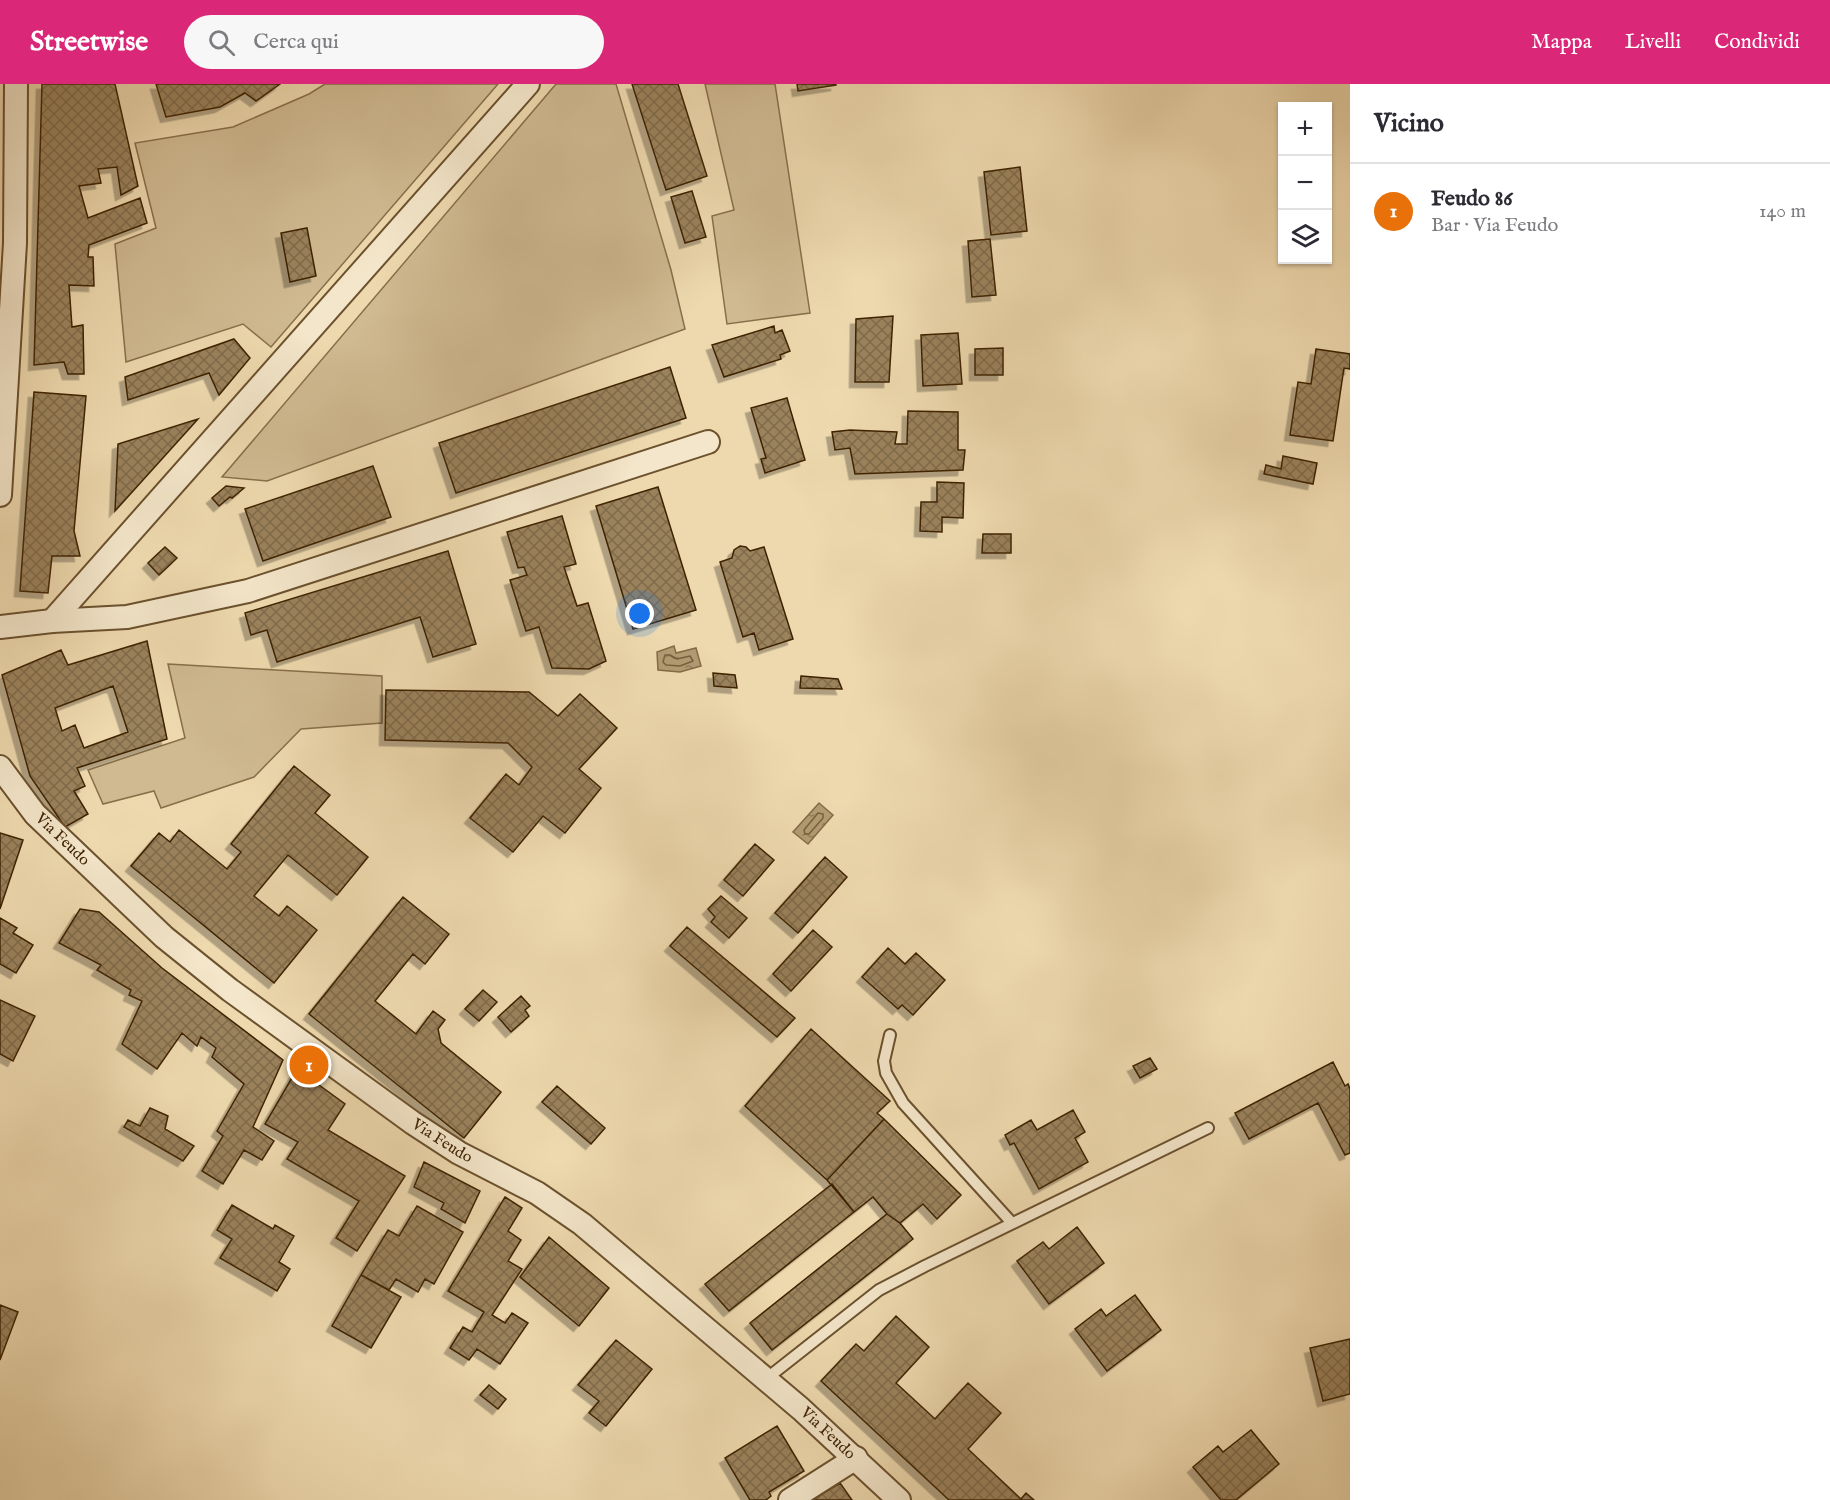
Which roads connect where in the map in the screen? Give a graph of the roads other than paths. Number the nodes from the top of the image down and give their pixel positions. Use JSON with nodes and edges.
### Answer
{"nodes":[{"id":1,"x":16,"y":84,"type":"edge"},
{"id":2,"x":528,"y":84,"type":"edge"},
{"id":3,"x":8,"y":246,"type":"edge"},
{"id":4,"x":708,"y":442,"type":"dead end"},
{"id":5,"x":0,"y":495,"type":"edge"},
{"id":6,"x":52,"y":621,"type":"junction"},
{"id":7,"x":0,"y":627,"type":"edge"},
{"id":8,"x":0,"y":767,"type":"edge"},
{"id":9,"x":0,"y":798,"type":"edge"},
{"id":10,"x":27,"y":805,"type":"junction"},
{"id":11,"x":890,"y":1035,"type":"dead end"},
{"id":12,"x":1208,"y":1128,"type":"dead end"},
{"id":13,"x":1012,"y":1223,"type":"junction"},
{"id":14,"x":766,"y":1379,"type":"junction"},
{"id":15,"x":856,"y":1458,"type":"junction"},
{"id":16,"x":790,"y":1500,"type":"edge"},
{"id":17,"x":899,"y":1500,"type":"edge"}],
"edges":[{"from":1,"to":3,"type":"street"},
{"from":2,"to":6,"type":"street"},
{"from":3,"to":5,"type":"street"},
{"from":4,"to":6,"type":"street"},
{"from":6,"to":7,"type":"street"},
{"from":8,"to":10,"type":"street","name":"Via Feudo"},
{"from":9,"to":10,"type":"street"},
{"from":10,"to":14,"type":"street","name":"Via Feudo"},
{"from":11,"to":13,"type":"lane"},
{"from":12,"to":13,"type":"lane"},
{"from":13,"to":14,"type":"lane"},
{"from":14,"to":15,"type":"street","name":"Via Feudo"},
{"from":15,"to":16,"type":"street"},
{"from":15,"to":17,"type":"street","name":"Via Feudo"}]}
